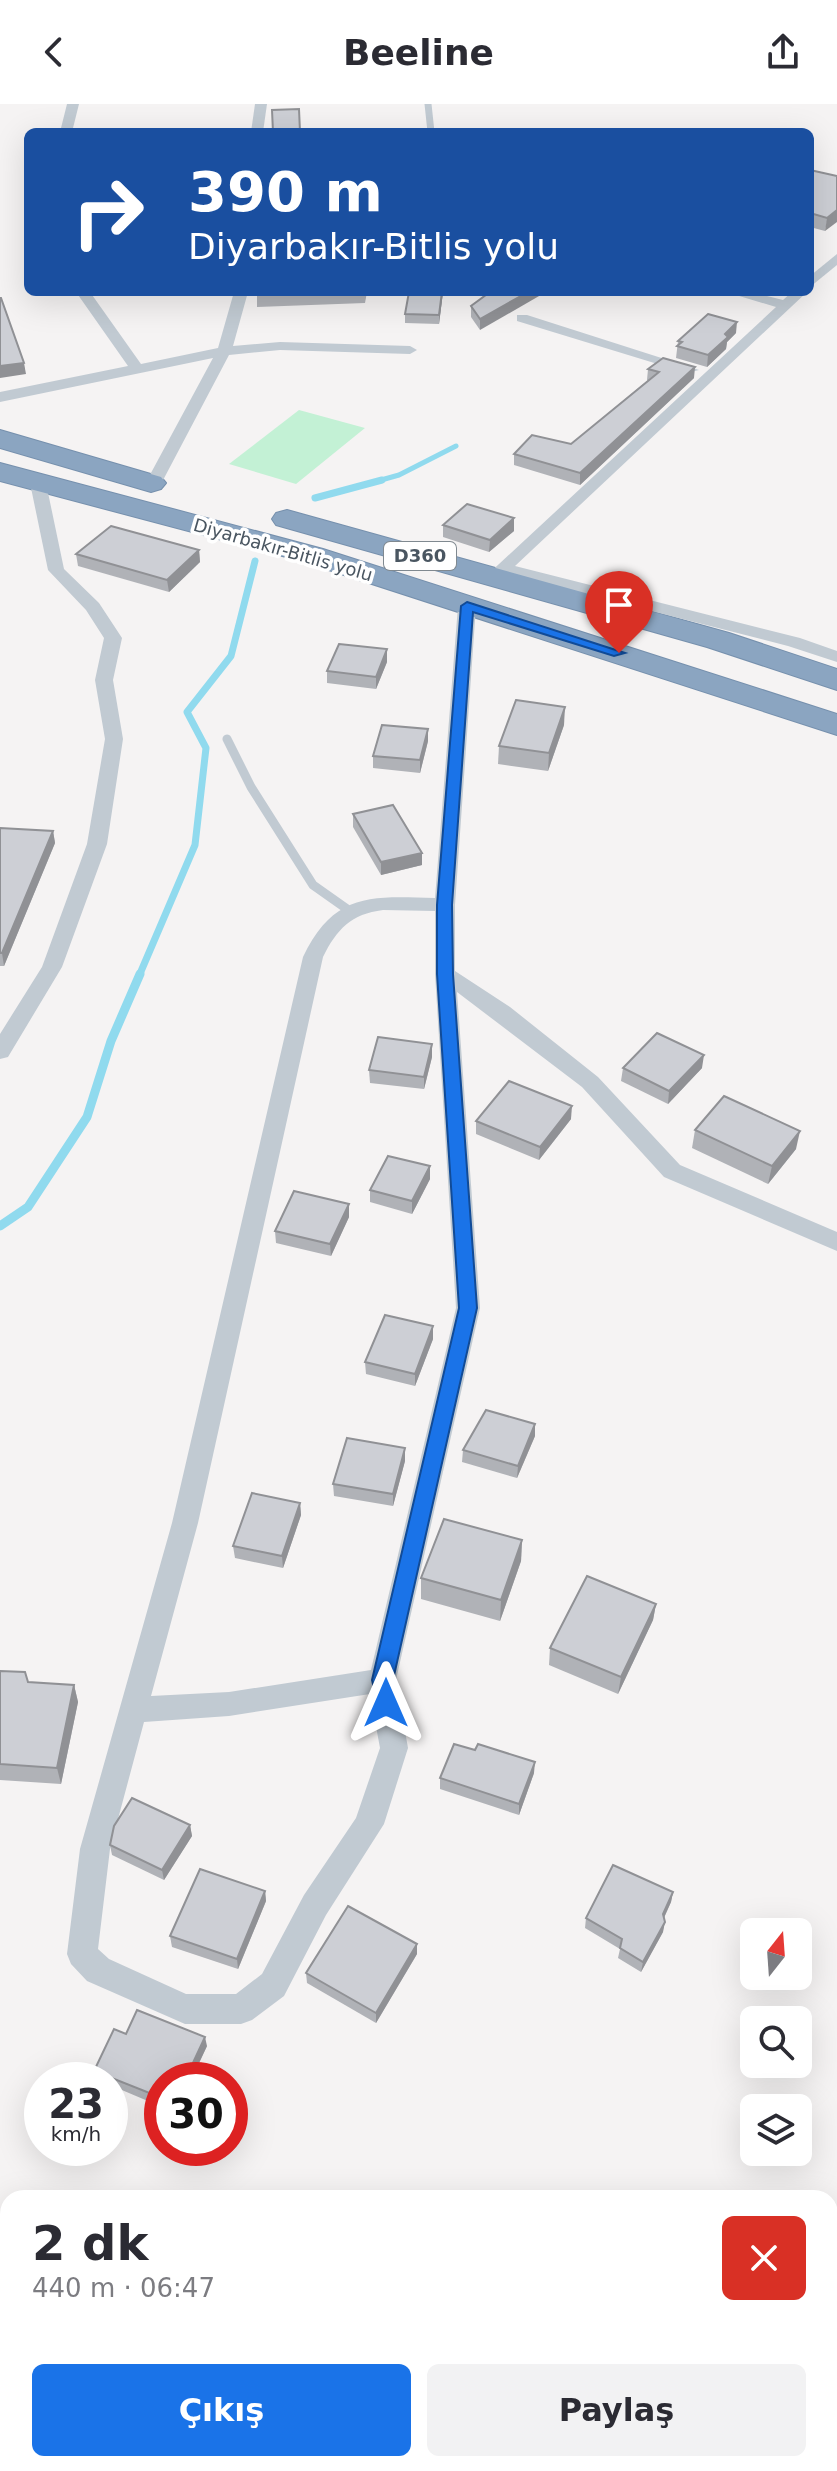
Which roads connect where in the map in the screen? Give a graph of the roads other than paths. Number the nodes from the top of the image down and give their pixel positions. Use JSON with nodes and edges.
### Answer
{"nodes":[{"id":1,"x":73,"y":104,"type":"edge"},
{"id":2,"x":261,"y":104,"type":"edge"},
{"id":3,"x":428,"y":104,"type":"edge"},
{"id":4,"x":66,"y":128,"type":"edge"},
{"id":5,"x":258,"y":128,"type":"edge"},
{"id":6,"x":431,"y":128,"type":"edge"},
{"id":7,"x":837,"y":258,"type":"edge"},
{"id":8,"x":814,"y":279,"type":"edge"},
{"id":9,"x":86,"y":296,"type":"edge"},
{"id":10,"x":240,"y":296,"type":"edge"},
{"id":11,"x":750,"y":296,"type":"edge"},
{"id":12,"x":796,"y":296,"type":"edge"},
{"id":13,"x":787,"y":305,"type":"junction"},
{"id":14,"x":522,"y":318,"type":"dead end"},
{"id":15,"x":410,"y":350,"type":"dead end"},
{"id":16,"x":224,"y":351,"type":"junction"},
{"id":17,"x":138,"y":370,"type":"junction"},
{"id":18,"x":710,"y":375,"type":"junction"},
{"id":19,"x":0,"y":397,"type":"edge"},
{"id":20,"x":0,"y":439,"type":"edge"},
{"id":21,"x":0,"y":472,"type":"edge"},
{"id":22,"x":38,"y":483,"type":"junction"},
{"id":23,"x":153,"y":484,"type":"junction"},
{"id":24,"x":497,"y":573,"type":"junction"},
{"id":25,"x":467,"y":606,"type":"junction"},
{"id":26,"x":837,"y":657,"type":"edge"},
{"id":27,"x":837,"y":680,"type":"edge"},
{"id":28,"x":837,"y":725,"type":"edge"},
{"id":29,"x":227,"y":739,"type":"dead end"},
{"id":30,"x":445,"y":905,"type":"junction"},
{"id":31,"x":347,"y":909,"type":"junction"},
{"id":32,"x":445,"y":974,"type":"junction"},
{"id":33,"x":0,"y":1052,"type":"edge"},
{"id":34,"x":837,"y":1242,"type":"edge"},
{"id":35,"x":382,"y":1680,"type":"junction"},
{"id":36,"x":134,"y":1710,"type":"junction"}],
"edges":[{"from":1,"to":4,"type":"street"},
{"from":2,"to":5,"type":"street"},
{"from":3,"to":6,"type":"lane"},
{"from":7,"to":8,"type":"street"},
{"from":9,"to":17,"type":"street"},
{"from":10,"to":16,"type":"street"},
{"from":11,"to":13,"type":"street"},
{"from":12,"to":13,"type":"street"},
{"from":13,"to":18,"type":"street"},
{"from":14,"to":18,"type":"street"},
{"from":15,"to":16,"type":"street"},
{"from":16,"to":17,"type":"street"},
{"from":16,"to":23,"type":"street"},
{"from":17,"to":19,"type":"street"},
{"from":18,"to":24,"type":"street"},
{"from":20,"to":23,"type":"highway","name":"Diyarbakır-Bitlis yolu","number":"D360"},
{"from":21,"to":22,"type":"highway","name":"Diyarbakır-Bitlis yolu","number":"D360"},
{"from":22,"to":25,"type":"highway","name":"Diyarbakır-Bitlis yolu","number":"D360"},
{"from":22,"to":33,"type":"street"},
{"from":23,"to":24,"type":"highway","name":"Diyarbakır-Bitlis yolu","number":"D360"},
{"from":24,"to":26,"type":"street"},
{"from":24,"to":27,"type":"highway","name":"Diyarbakır-Bitlis yolu","number":"D360"},
{"from":25,"to":28,"type":"highway","name":"Diyarbakır-Bitlis yolu","number":"D360"},
{"from":25,"to":30,"type":"street"},
{"from":29,"to":31,"type":"lane"},
{"from":30,"to":31,"type":"street"},
{"from":30,"to":32,"type":"street"},
{"from":31,"to":36,"type":"street"},
{"from":32,"to":34,"type":"street"},
{"from":32,"to":35,"type":"street"},
{"from":35,"to":36,"type":"street"},
{"from":35,"to":36,"type":"street"}]}
